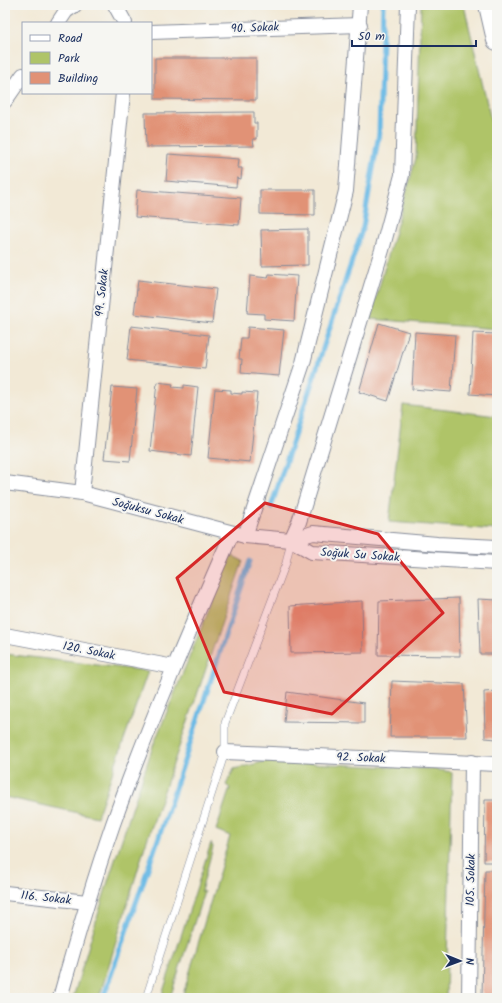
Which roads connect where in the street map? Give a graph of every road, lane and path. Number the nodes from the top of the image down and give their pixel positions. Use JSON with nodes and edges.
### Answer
{"nodes":[{"id":1,"x":75,"y":5,"type":"edge"},
{"id":2,"x":115,"y":5,"type":"edge"},
{"id":3,"x":360,"y":5,"type":"edge"},
{"id":4,"x":408,"y":5,"type":"edge"},
{"id":5,"x":489,"y":5,"type":"edge"},
{"id":6,"x":59,"y":22,"type":"edge"},
{"id":7,"x":124,"y":22,"type":"edge"},
{"id":8,"x":360,"y":25,"type":"junction"},
{"id":9,"x":152,"y":32,"type":"edge"},
{"id":10,"x":497,"y":40,"type":"edge"},
{"id":11,"x":22,"y":76,"type":"edge"},
{"id":12,"x":123,"y":94,"type":"edge"},
{"id":13,"x":5,"y":101,"type":"edge"},
{"id":14,"x":5,"y":483,"type":"edge"},
{"id":15,"x":82,"y":493,"type":"junction"},
{"id":16,"x":239,"y":535,"type":"junction"},
{"id":17,"x":291,"y":540,"type":"junction"},
{"id":18,"x":497,"y":547,"type":"edge"},
{"id":19,"x":497,"y":563,"type":"edge"},
{"id":20,"x":5,"y":635,"type":"edge"},
{"id":21,"x":174,"y":667,"type":"junction"},
{"id":22,"x":225,"y":752,"type":"junction"},
{"id":23,"x":472,"y":762,"type":"junction"},
{"id":24,"x":497,"y":764,"type":"edge"},
{"id":25,"x":5,"y":893,"type":"edge"},
{"id":26,"x":87,"y":902,"type":"junction"},
{"id":27,"x":60,"y":998,"type":"edge"},
{"id":28,"x":146,"y":998,"type":"edge"},
{"id":29,"x":469,"y":998,"type":"edge"}],
"edges":[{"from":1,"to":6,"type":"street"},
{"from":2,"to":7,"type":"street"},
{"from":3,"to":8,"type":"street"},
{"from":4,"to":17,"type":"street"},
{"from":5,"to":10,"type":"main road"},
{"from":8,"to":9,"type":"street","name":"90. Sokak"},
{"from":8,"to":16,"type":"street"},
{"from":11,"to":13,"type":"street"},
{"from":12,"to":15,"type":"street","name":"99. Sokak"},
{"from":14,"to":15,"type":"street","name":"Soğuksu Sokak"},
{"from":15,"to":16,"type":"street","name":"Soğuksu Sokak"},
{"from":16,"to":17,"type":"street","name":"Soğuksu Sokak"},
{"from":16,"to":21,"type":"street"},
{"from":17,"to":18,"type":"street","name":"Soğuk Su Sokak"},
{"from":17,"to":19,"type":"street","name":"Soğuk Su Sokak"},
{"from":17,"to":22,"type":"lane"},
{"from":20,"to":21,"type":"street","name":"120. Sokak"},
{"from":21,"to":26,"type":"street"},
{"from":22,"to":23,"type":"street","name":"92. Sokak"},
{"from":22,"to":28,"type":"lane"},
{"from":23,"to":24,"type":"street","name":"92. Sokak"},
{"from":23,"to":29,"type":"street","name":"105. Sokak"},
{"from":25,"to":26,"type":"street","name":"116. Sokak"},
{"from":26,"to":27,"type":"street"}]}
